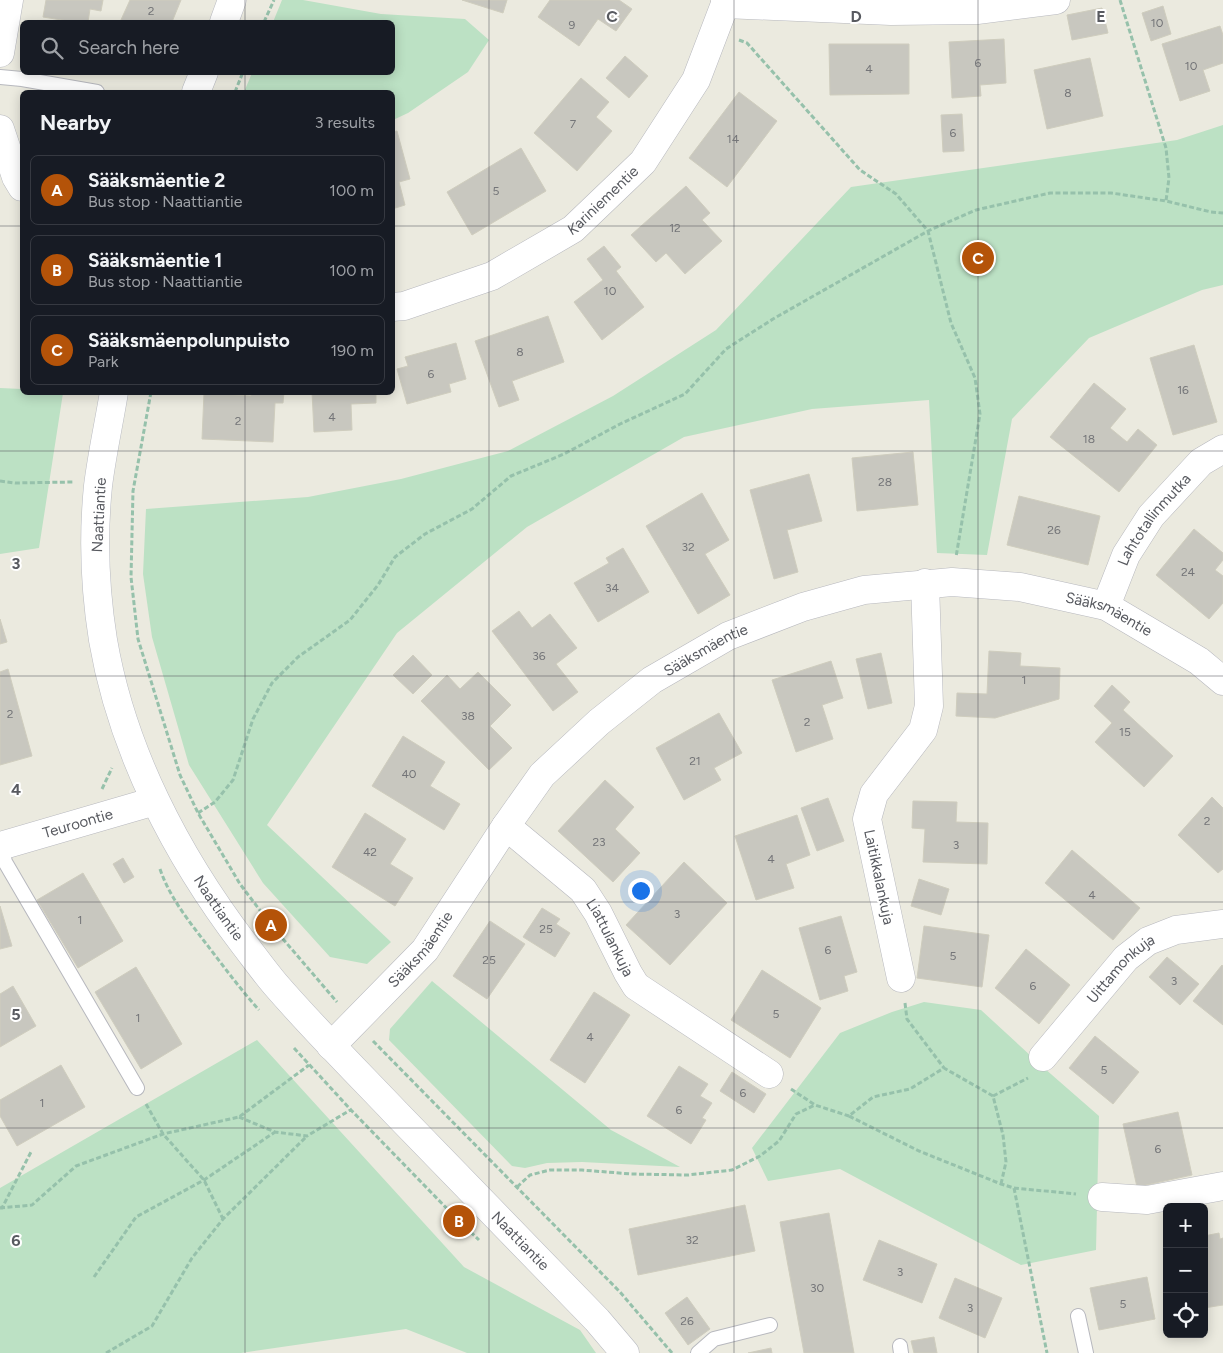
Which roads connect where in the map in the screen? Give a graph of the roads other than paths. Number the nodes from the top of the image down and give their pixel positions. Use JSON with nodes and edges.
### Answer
{"nodes":[{"id":1,"x":9,"y":0,"type":"edge"},
{"id":2,"x":232,"y":0,"type":"edge"},
{"id":3,"x":1056,"y":0,"type":"edge"},
{"id":4,"x":725,"y":2,"type":"edge"},
{"id":5,"x":225,"y":20,"type":"edge"},
{"id":6,"x":0,"y":53,"type":"edge"},
{"id":7,"x":203,"y":75,"type":"edge"},
{"id":8,"x":0,"y":77,"type":"edge"},
{"id":9,"x":85,"y":90,"type":"edge"},
{"id":10,"x":197,"y":90,"type":"edge"},
{"id":11,"x":0,"y":129,"type":"edge"},
{"id":12,"x":20,"y":184,"type":"edge"},
{"id":13,"x":395,"y":307,"type":"edge"},
{"id":14,"x":113,"y":395,"type":"edge"},
{"id":15,"x":1223,"y":449,"type":"edge"},
{"id":16,"x":925,"y":583,"type":"junction"},
{"id":17,"x":1106,"y":606,"type":"junction"},
{"id":18,"x":1223,"y":681,"type":"edge"},
{"id":19,"x":155,"y":801,"type":"junction"},
{"id":20,"x":506,"y":826,"type":"junction"},
{"id":21,"x":0,"y":846,"type":"edge"},
{"id":22,"x":1223,"y":924,"type":"edge"},
{"id":23,"x":901,"y":978,"type":"road end"},
{"id":24,"x":331,"y":1046,"type":"junction"},
{"id":25,"x":1043,"y":1058,"type":"road end"},
{"id":26,"x":769,"y":1074,"type":"road end"},
{"id":27,"x":137,"y":1088,"type":"road end"},
{"id":28,"x":1223,"y":1186,"type":"edge"},
{"id":29,"x":1102,"y":1197,"type":"road end"},
{"id":30,"x":1078,"y":1316,"type":"dead end"},
{"id":31,"x":770,"y":1325,"type":"dead end"},
{"id":32,"x":625,"y":1353,"type":"edge"},
{"id":33,"x":698,"y":1353,"type":"edge"},
{"id":34,"x":1086,"y":1353,"type":"edge"}],
"edges":[{"from":1,"to":6,"type":"street"},
{"from":2,"to":5,"type":"street"},
{"from":3,"to":4,"type":"street"},
{"from":4,"to":13,"type":"street","name":"Kariniementie"},
{"from":7,"to":10,"type":"street"},
{"from":8,"to":9,"type":"lane"},
{"from":11,"to":12,"type":"street"},
{"from":14,"to":19,"type":"street","name":"Naattiantie"},
{"from":15,"to":17,"type":"street","name":"Lahtotallinmutka"},
{"from":16,"to":17,"type":"street","name":"Sääksmäentie"},
{"from":16,"to":20,"type":"street","name":"Sääksmäentie"},
{"from":16,"to":23,"type":"street","name":"Laitikkalankuja"},
{"from":17,"to":18,"type":"street","name":"Sääksmäentie"},
{"from":19,"to":21,"type":"street","name":"Teuroontie"},
{"from":19,"to":24,"type":"street","name":"Naattiantie"},
{"from":20,"to":24,"type":"street","name":"Sääksmäentie"},
{"from":20,"to":26,"type":"street","name":"Liattulankuja"},
{"from":21,"to":27,"type":"lane"},
{"from":22,"to":25,"type":"street","name":"Uittamonkuja"},
{"from":24,"to":32,"type":"street","name":"Naattiantie"},
{"from":28,"to":29,"type":"street"},
{"from":30,"to":34,"type":"lane"},
{"from":31,"to":33,"type":"lane"}]}
